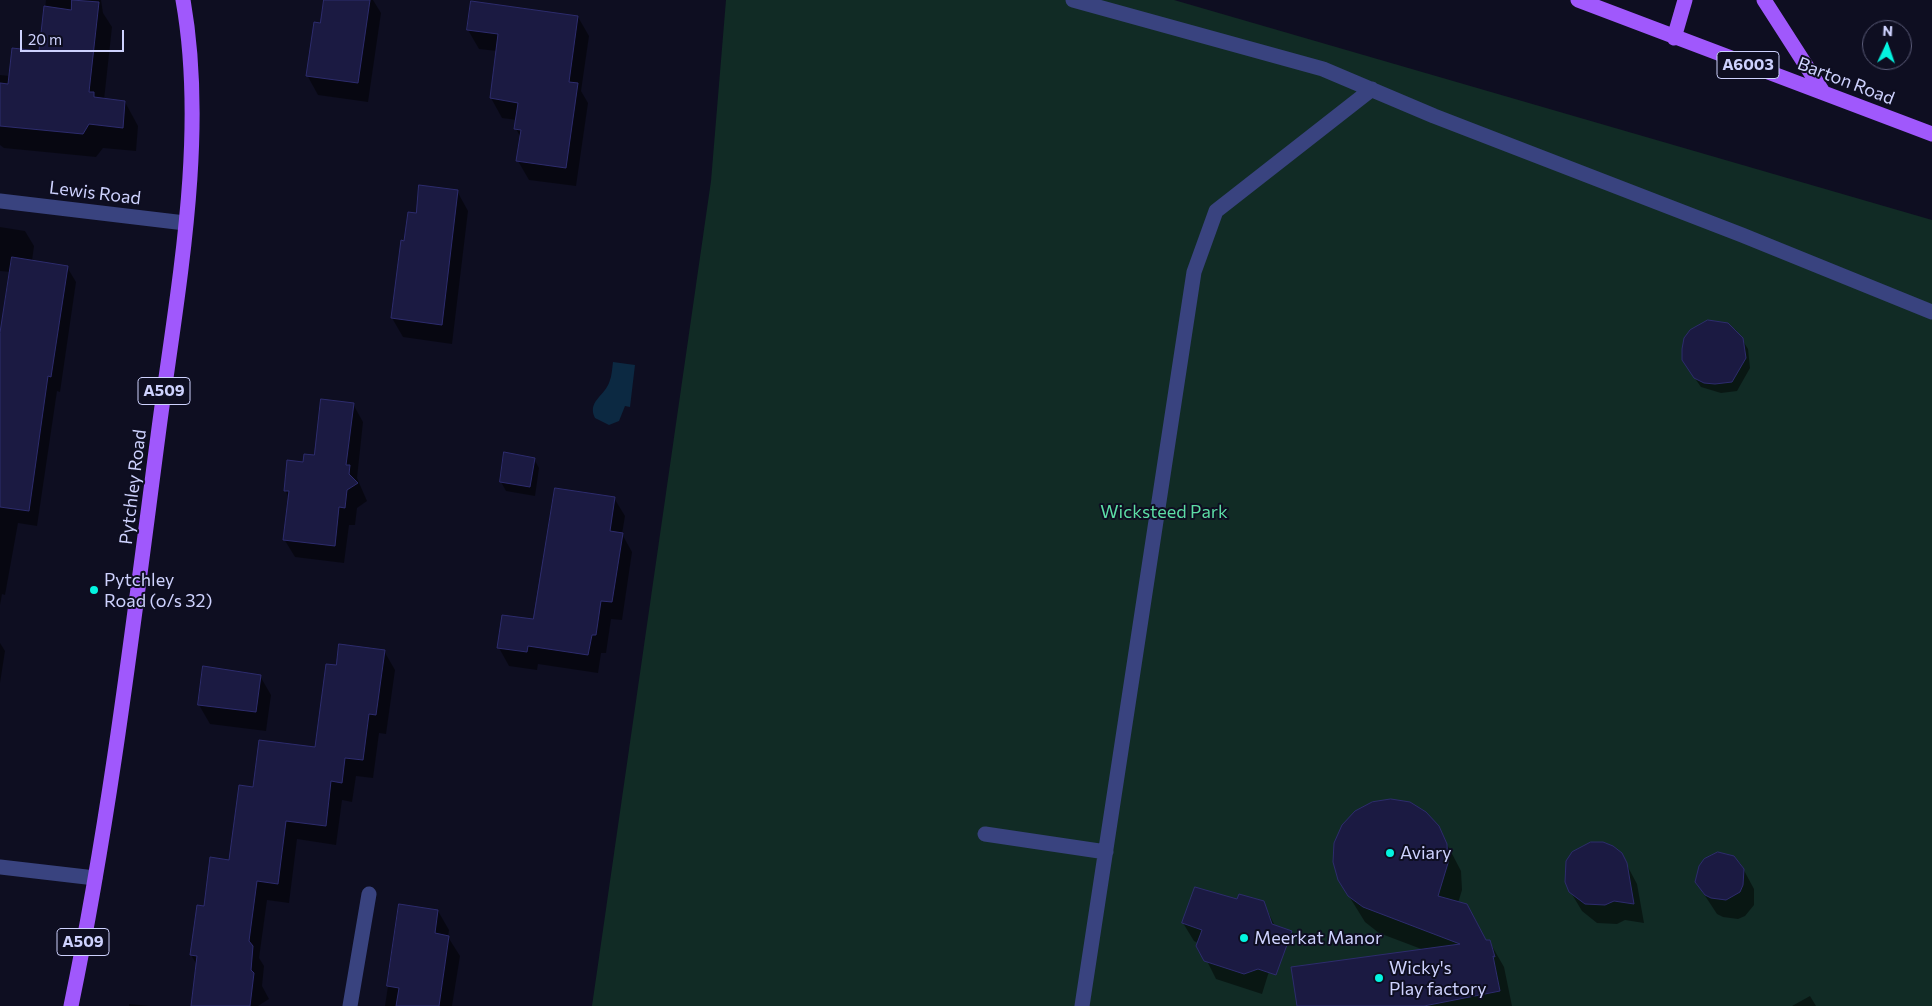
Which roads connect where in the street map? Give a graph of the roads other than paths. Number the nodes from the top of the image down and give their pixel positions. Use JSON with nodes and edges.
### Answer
{"nodes":[{"id":1,"x":183,"y":0,"type":"edge"},
{"id":2,"x":1073,"y":0,"type":"edge"},
{"id":3,"x":1578,"y":0,"type":"edge"},
{"id":4,"x":1685,"y":0,"type":"edge"},
{"id":5,"x":1764,"y":0,"type":"edge"},
{"id":6,"x":1674,"y":38,"type":"junction"},
{"id":7,"x":1372,"y":89,"type":"junction"},
{"id":8,"x":1822,"y":92,"type":"junction"},
{"id":9,"x":1932,"y":134,"type":"edge"},
{"id":10,"x":0,"y":201,"type":"edge"},
{"id":11,"x":186,"y":223,"type":"junction"},
{"id":12,"x":1932,"y":312,"type":"edge"},
{"id":13,"x":985,"y":834,"type":"dead end"},
{"id":14,"x":1106,"y":852,"type":"junction"},
{"id":15,"x":0,"y":867,"type":"edge"},
{"id":16,"x":95,"y":878,"type":"junction"},
{"id":17,"x":368,"y":894,"type":"dead end"},
{"id":18,"x":71,"y":1006,"type":"edge"},
{"id":19,"x":350,"y":1006,"type":"edge"},
{"id":20,"x":1082,"y":1006,"type":"edge"}],
"edges":[{"from":1,"to":11,"type":"main road","name":"Pytchley Road","number":"A509"},
{"from":2,"to":7,"type":"street"},
{"from":3,"to":6,"type":"main road","name":"Barton Road","number":"A6003"},
{"from":4,"to":6,"type":"main road"},
{"from":5,"to":8,"type":"main road"},
{"from":6,"to":8,"type":"main road","name":"Barton Road","number":"A6003"},
{"from":7,"to":12,"type":"street"},
{"from":7,"to":14,"type":"street"},
{"from":8,"to":9,"type":"main road","name":"Barton Road","number":"A6003"},
{"from":10,"to":11,"type":"street","name":"Lewis Road"},
{"from":11,"to":16,"type":"main road","name":"Pytchley Road","number":"A509"},
{"from":13,"to":14,"type":"street"},
{"from":14,"to":20,"type":"street"},
{"from":15,"to":16,"type":"street"},
{"from":16,"to":18,"type":"main road","name":"Pytchley Road","number":"A509"},
{"from":17,"to":19,"type":"street"}]}
